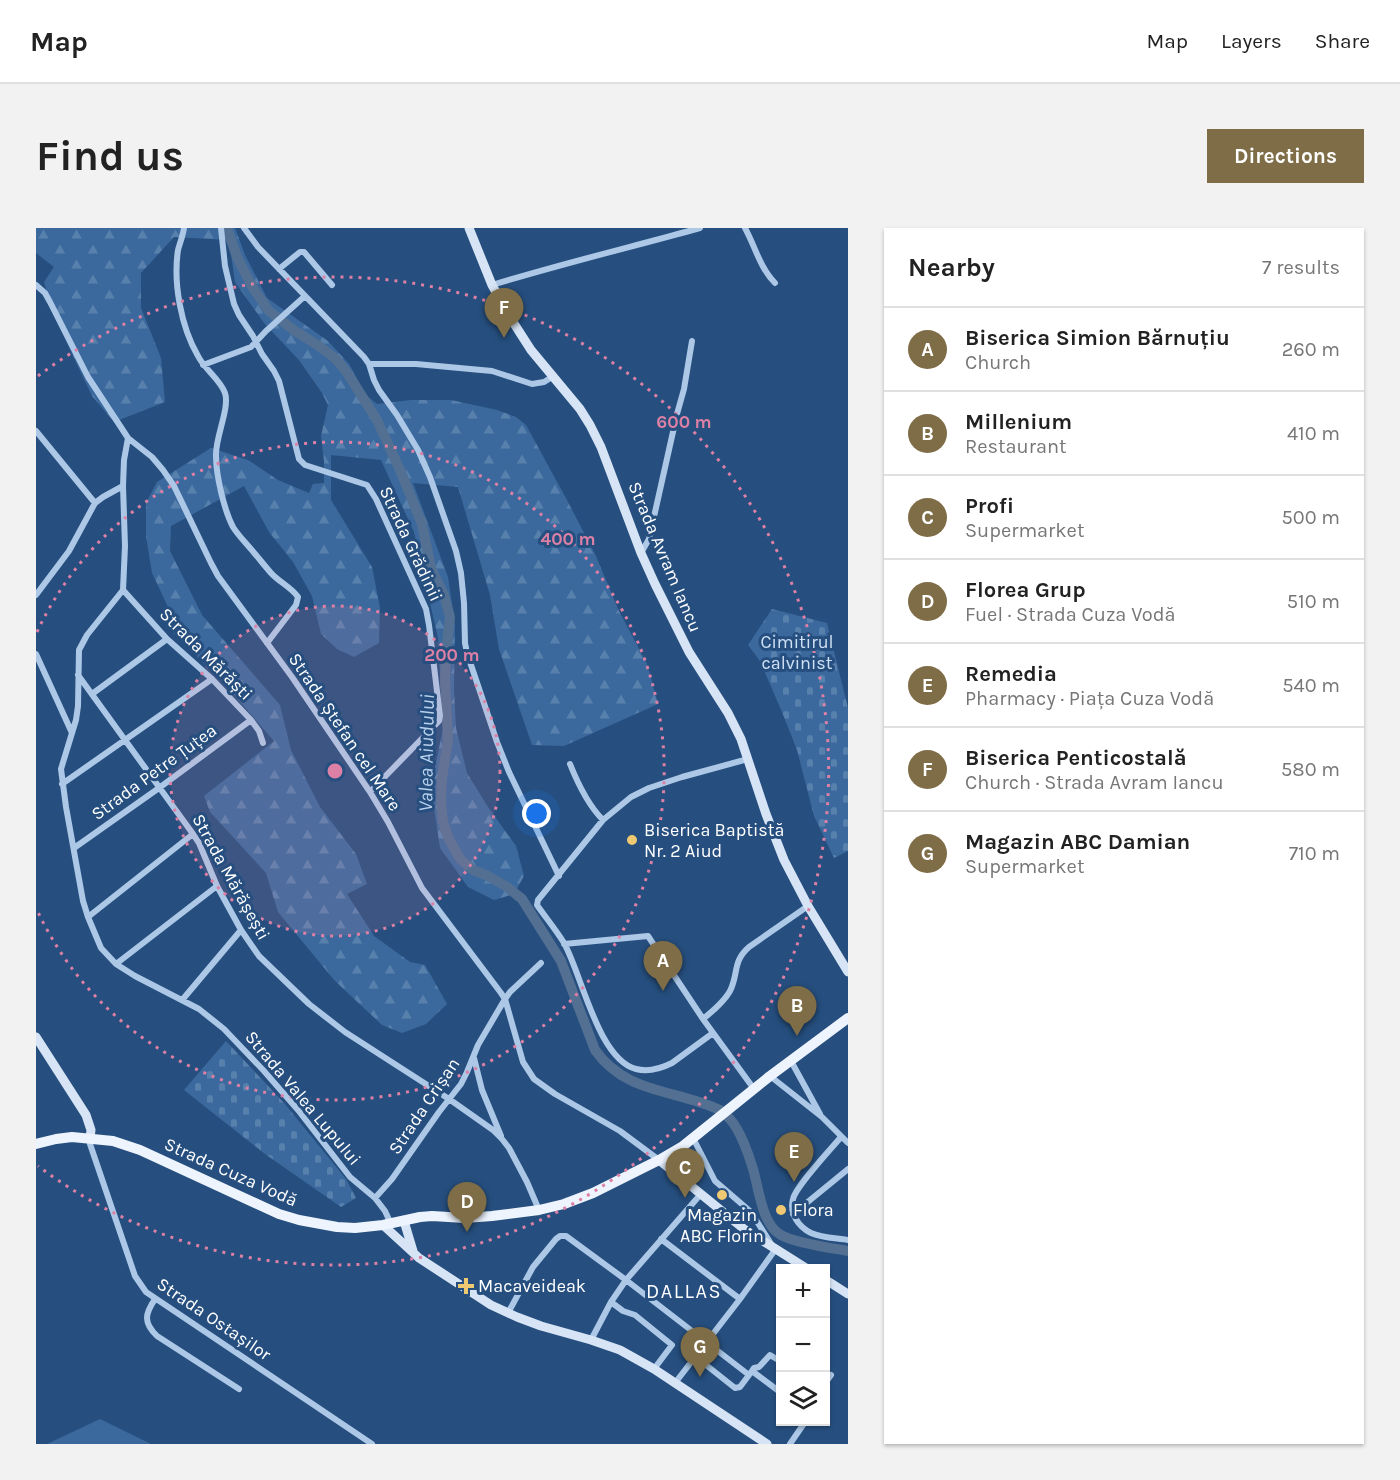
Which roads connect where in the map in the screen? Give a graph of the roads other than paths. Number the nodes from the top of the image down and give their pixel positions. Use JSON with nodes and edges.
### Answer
{"nodes":[{"id":1,"x":184,"y":228,"type":"edge"},
{"id":2,"x":221,"y":228,"type":"edge"},
{"id":3,"x":244,"y":228,"type":"edge"},
{"id":4,"x":469,"y":228,"type":"edge"},
{"id":5,"x":700,"y":228,"type":"edge"},
{"id":6,"x":745,"y":228,"type":"edge"},
{"id":7,"x":279,"y":269,"type":"junction"},
{"id":8,"x":775,"y":283,"type":"dead end"},
{"id":9,"x":36,"y":285,"type":"edge"},
{"id":10,"x":332,"y":285,"type":"dead end"},
{"id":11,"x":492,"y":285,"type":"junction"},
{"id":12,"x":305,"y":296,"type":"junction"},
{"id":13,"x":692,"y":341,"type":"dead end"},
{"id":14,"x":256,"y":342,"type":"junction"},
{"id":15,"x":369,"y":364,"type":"junction"},
{"id":16,"x":203,"y":365,"type":"junction"},
{"id":17,"x":552,"y":377,"type":"junction"},
{"id":18,"x":36,"y":431,"type":"edge"},
{"id":19,"x":128,"y":438,"type":"junction"},
{"id":20,"x":123,"y":486,"type":"junction"},
{"id":21,"x":95,"y":503,"type":"junction"},
{"id":22,"x":641,"y":553,"type":"junction"},
{"id":23,"x":123,"y":590,"type":"junction"},
{"id":24,"x":36,"y":595,"type":"edge"},
{"id":25,"x":167,"y":639,"type":"junction"},
{"id":26,"x":267,"y":643,"type":"junction"},
{"id":27,"x":36,"y":654,"type":"edge"},
{"id":28,"x":78,"y":675,"type":"junction"},
{"id":29,"x":212,"y":679,"type":"junction"},
{"id":30,"x":92,"y":694,"type":"junction"},
{"id":31,"x":251,"y":720,"type":"junction"},
{"id":32,"x":72,"y":733,"type":"junction"},
{"id":33,"x":125,"y":741,"type":"junction"},
{"id":34,"x":263,"y":743,"type":"dead end"},
{"id":35,"x":748,"y":759,"type":"junction"},
{"id":36,"x":570,"y":764,"type":"dead end"},
{"id":37,"x":62,"y":784,"type":"junction"},
{"id":38,"x":159,"y":788,"type":"junction"},
{"id":39,"x":370,"y":792,"type":"junction"},
{"id":40,"x":603,"y":820,"type":"junction"},
{"id":41,"x":193,"y":834,"type":"junction"},
{"id":42,"x":74,"y":848,"type":"junction"},
{"id":43,"x":558,"y":876,"type":"junction"},
{"id":44,"x":217,"y":886,"type":"junction"},
{"id":45,"x":808,"y":906,"type":"junction"},
{"id":46,"x":88,"y":917,"type":"junction"},
{"id":47,"x":241,"y":930,"type":"junction"},
{"id":48,"x":564,"y":944,"type":"junction"},
{"id":49,"x":541,"y":963,"type":"dead end"},
{"id":50,"x":116,"y":964,"type":"junction"},
{"id":51,"x":848,"y":972,"type":"edge"},
{"id":52,"x":183,"y":999,"type":"junction"},
{"id":53,"x":505,"y":999,"type":"junction"},
{"id":54,"x":848,"y":1018,"type":"edge"},
{"id":55,"x":703,"y":1019,"type":"junction"},
{"id":56,"x":713,"y":1033,"type":"junction"},
{"id":57,"x":36,"y":1037,"type":"edge"},
{"id":58,"x":474,"y":1057,"type":"junction"},
{"id":59,"x":791,"y":1060,"type":"junction"},
{"id":60,"x":770,"y":1077,"type":"junction"},
{"id":61,"x":754,"y":1089,"type":"junction"},
{"id":62,"x":449,"y":1099,"type":"junction"},
{"id":63,"x":822,"y":1117,"type":"junction"},
{"id":64,"x":841,"y":1137,"type":"junction"},
{"id":65,"x":90,"y":1138,"type":"junction"},
{"id":66,"x":693,"y":1138,"type":"junction"},
{"id":67,"x":502,"y":1139,"type":"junction"},
{"id":68,"x":36,"y":1143,"type":"edge"},
{"id":69,"x":848,"y":1143,"type":"edge"},
{"id":70,"x":659,"y":1160,"type":"junction"},
{"id":71,"x":848,"y":1169,"type":"edge"},
{"id":72,"x":700,"y":1195,"type":"junction"},
{"id":73,"x":375,"y":1198,"type":"junction"},
{"id":74,"x":539,"y":1210,"type":"junction"},
{"id":75,"x":793,"y":1214,"type":"junction"},
{"id":76,"x":404,"y":1221,"type":"junction"},
{"id":77,"x":387,"y":1225,"type":"junction"},
{"id":78,"x":661,"y":1239,"type":"junction"},
{"id":79,"x":848,"y":1240,"type":"edge"},
{"id":80,"x":775,"y":1250,"type":"junction"},
{"id":81,"x":413,"y":1253,"type":"junction"},
{"id":82,"x":798,"y":1264,"type":"edge"},
{"id":83,"x":626,"y":1280,"type":"junction"},
{"id":84,"x":830,"y":1283,"type":"edge"},
{"id":85,"x":848,"y":1294,"type":"edge"},
{"id":86,"x":155,"y":1299,"type":"junction"},
{"id":87,"x":740,"y":1299,"type":"junction"},
{"id":88,"x":611,"y":1302,"type":"junction"},
{"id":89,"x":508,"y":1313,"type":"junction"},
{"id":90,"x":591,"y":1340,"type":"junction"},
{"id":91,"x":707,"y":1342,"type":"junction"},
{"id":92,"x":696,"y":1357,"type":"junction"},
{"id":93,"x":776,"y":1359,"type":"edge"},
{"id":94,"x":654,"y":1369,"type":"junction"},
{"id":95,"x":750,"y":1373,"type":"junction"},
{"id":96,"x":675,"y":1383,"type":"junction"},
{"id":97,"x":239,"y":1389,"type":"dead end"},
{"id":98,"x":776,"y":1389,"type":"edge"},
{"id":99,"x":803,"y":1426,"type":"edge"},
{"id":100,"x":372,"y":1444,"type":"edge"},
{"id":101,"x":767,"y":1444,"type":"edge"},
{"id":102,"x":790,"y":1444,"type":"edge"}],
"edges":[{"from":1,"to":16,"type":"street"},
{"from":2,"to":14,"type":"street","name":"Strada Grădinii"},
{"from":3,"to":7,"type":"street"},
{"from":4,"to":11,"type":"main road","name":"Strada Avram Iancu"},
{"from":5,"to":11,"type":"street"},
{"from":6,"to":8,"type":"street"},
{"from":7,"to":10,"type":"street"},
{"from":7,"to":12,"type":"street"},
{"from":9,"to":19,"type":"street","name":"Strada Ștefan cel Mare"},
{"from":11,"to":17,"type":"main road","name":"Strada Avram Iancu"},
{"from":12,"to":14,"type":"street"},
{"from":12,"to":15,"type":"street"},
{"from":13,"to":22,"type":"street"},
{"from":14,"to":16,"type":"street"},
{"from":14,"to":39,"type":"street","name":"Strada Grădinii"},
{"from":15,"to":17,"type":"street"},
{"from":15,"to":43,"type":"street"},
{"from":16,"to":26,"type":"street"},
{"from":17,"to":22,"type":"main road","name":"Strada Avram Iancu"},
{"from":18,"to":21,"type":"street"},
{"from":19,"to":20,"type":"street"},
{"from":19,"to":26,"type":"street","name":"Strada Ștefan cel Mare"},
{"from":20,"to":21,"type":"street"},
{"from":20,"to":23,"type":"street"},
{"from":21,"to":24,"type":"street"},
{"from":22,"to":35,"type":"main road","name":"Strada Avram Iancu"},
{"from":23,"to":25,"type":"street","name":"Strada Mărăști"},
{"from":23,"to":28,"type":"street","name":"Strada Valea Lupului"},
{"from":25,"to":29,"type":"street","name":"Strada Mărăști"},
{"from":25,"to":30,"type":"street"},
{"from":26,"to":39,"type":"street","name":"Strada Ștefan cel Mare"},
{"from":27,"to":32,"type":"street"},
{"from":28,"to":30,"type":"street","name":"Strada Mărășești"},
{"from":28,"to":32,"type":"street","name":"Strada Valea Lupului"},
{"from":29,"to":31,"type":"street","name":"Strada Mărăști"},
{"from":29,"to":33,"type":"street"},
{"from":30,"to":33,"type":"street","name":"Strada Mărășești"},
{"from":31,"to":34,"type":"street","name":"Strada Mărăști"},
{"from":31,"to":38,"type":"street","name":"Strada Petre Țuțea"},
{"from":32,"to":37,"type":"street","name":"Strada Valea Lupului"},
{"from":33,"to":37,"type":"street"},
{"from":33,"to":38,"type":"street","name":"Strada Mărășești"},
{"from":35,"to":40,"type":"street"},
{"from":35,"to":45,"type":"main road","name":"Strada Avram Iancu"},
{"from":36,"to":40,"type":"street"},
{"from":37,"to":42,"type":"street","name":"Strada Valea Lupului"},
{"from":38,"to":41,"type":"street","name":"Strada Mărășești"},
{"from":38,"to":42,"type":"street","name":"Strada Petre Țuțea"},
{"from":39,"to":53,"type":"street","name":"Strada Ștefan cel Mare"},
{"from":40,"to":43,"type":"street"},
{"from":41,"to":44,"type":"street","name":"Strada Mărășești"},
{"from":41,"to":46,"type":"street"},
{"from":42,"to":46,"type":"street","name":"Strada Valea Lupului"},
{"from":43,"to":48,"type":"street"},
{"from":44,"to":47,"type":"street","name":"Strada Mărășești"},
{"from":44,"to":50,"type":"street"},
{"from":45,"to":51,"type":"main road","name":"Strada Avram Iancu"},
{"from":45,"to":55,"type":"street"},
{"from":46,"to":50,"type":"street","name":"Strada Valea Lupului"},
{"from":47,"to":52,"type":"street"},
{"from":47,"to":62,"type":"street","name":"Strada Mărășești"},
{"from":48,"to":55,"type":"street"},
{"from":48,"to":56,"type":"street"},
{"from":49,"to":53,"type":"street","name":"Strada Crișan"},
{"from":50,"to":52,"type":"street","name":"Strada Valea Lupului"},
{"from":52,"to":73,"type":"street","name":"Strada Valea Lupului"},
{"from":53,"to":58,"type":"street","name":"Strada Crișan"},
{"from":53,"to":70,"type":"street","name":"Strada Ștefan cel Mare"},
{"from":54,"to":59,"type":"main road","name":"Strada Cuza Vodă"},
{"from":55,"to":56,"type":"street"},
{"from":56,"to":61,"type":"street"},
{"from":57,"to":65,"type":"main road"},
{"from":58,"to":62,"type":"street","name":"Strada Crișan"},
{"from":58,"to":67,"type":"street","name":"Strada Crișan"},
{"from":59,"to":60,"type":"main road","name":"Strada Cuza Vodă"},
{"from":59,"to":63,"type":"street"},
{"from":60,"to":61,"type":"main road","name":"Strada Cuza Vodă"},
{"from":60,"to":63,"type":"street"},
{"from":61,"to":66,"type":"main road","name":"Strada Cuza Vodă"},
{"from":62,"to":67,"type":"street","name":"Strada Mărășești"},
{"from":62,"to":73,"type":"street","name":"Strada Crișan"},
{"from":63,"to":64,"type":"street"},
{"from":64,"to":69,"type":"street"},
{"from":64,"to":75,"type":"street"},
{"from":65,"to":68,"type":"main road","name":"Strada Cuza Vodă"},
{"from":65,"to":77,"type":"main road","name":"Strada Cuza Vodă"},
{"from":65,"to":86,"type":"street","name":"Strada Ostașilor"},
{"from":66,"to":70,"type":"main road","name":"Strada Cuza Vodă"},
{"from":66,"to":80,"type":"street"},
{"from":67,"to":74,"type":"street","name":"Strada Mărășești"},
{"from":70,"to":72,"type":"main road"},
{"from":70,"to":74,"type":"main road","name":"Strada Cuza Vodă"},
{"from":71,"to":75,"type":"street"},
{"from":72,"to":78,"type":"street"},
{"from":72,"to":80,"type":"main road"},
{"from":73,"to":77,"type":"street","name":"Strada Valea Lupului"},
{"from":74,"to":76,"type":"main road","name":"Strada Cuza Vodă"},
{"from":75,"to":79,"type":"street"},
{"from":76,"to":77,"type":"main road","name":"Strada Cuza Vodă"},
{"from":76,"to":81,"type":"main road"},
{"from":77,"to":81,"type":"main road"},
{"from":78,"to":83,"type":"street"},
{"from":78,"to":87,"type":"street"},
{"from":80,"to":82,"type":"main road"},
{"from":80,"to":87,"type":"street"},
{"from":81,"to":89,"type":"main road"},
{"from":83,"to":88,"type":"street"},
{"from":83,"to":89,"type":"street"},
{"from":83,"to":91,"type":"street"},
{"from":84,"to":85,"type":"main road"},
{"from":86,"to":97,"type":"street"},
{"from":86,"to":100,"type":"street","name":"Strada Ostașilor"},
{"from":87,"to":91,"type":"street"},
{"from":88,"to":90,"type":"street"},
{"from":88,"to":94,"type":"street"},
{"from":89,"to":90,"type":"main road"},
{"from":90,"to":94,"type":"main road"},
{"from":91,"to":92,"type":"street"},
{"from":91,"to":95,"type":"street"},
{"from":92,"to":95,"type":"street"},
{"from":92,"to":96,"type":"street"},
{"from":93,"to":95,"type":"street"},
{"from":94,"to":96,"type":"main road"},
{"from":95,"to":98,"type":"street"},
{"from":96,"to":101,"type":"main road"},
{"from":99,"to":102,"type":"street"}]}
